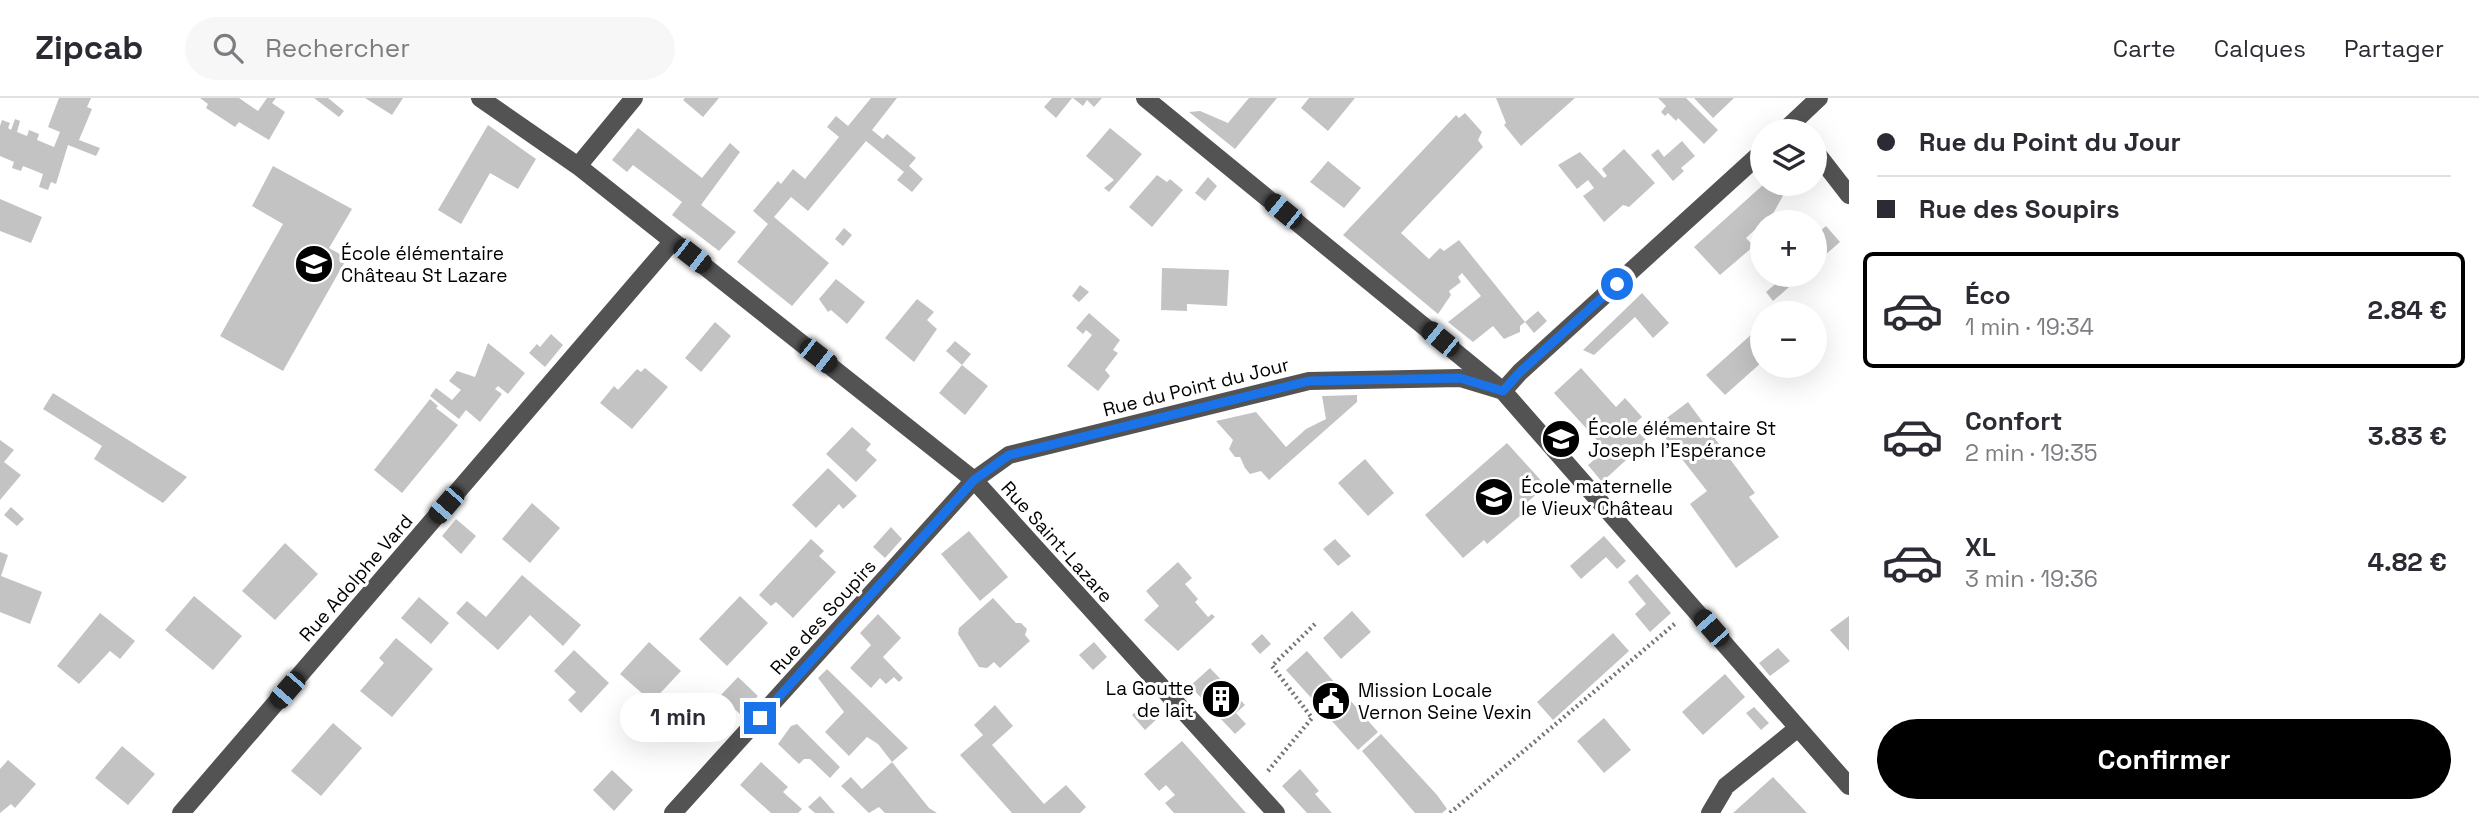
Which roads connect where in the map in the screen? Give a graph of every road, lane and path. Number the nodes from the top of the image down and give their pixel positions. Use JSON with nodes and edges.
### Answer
{"nodes":[{"id":1,"x":480,"y":98,"type":"edge"},
{"id":2,"x":634,"y":98,"type":"edge"},
{"id":3,"x":1819,"y":98,"type":"edge"},
{"id":4,"x":1154,"y":101,"type":"edge"},
{"id":5,"x":1801,"y":119,"type":"edge"},
{"id":6,"x":1750,"y":163,"type":"edge"},
{"id":7,"x":578,"y":166,"type":"junction"},
{"id":8,"x":1827,"y":167,"type":"edge"},
{"id":9,"x":1849,"y":195,"type":"edge"},
{"id":10,"x":672,"y":242,"type":"junction"},
{"id":11,"x":1503,"y":391,"type":"junction"},
{"id":12,"x":974,"y":480,"type":"junction"},
{"id":13,"x":1694,"y":608,"type":"junction"},
{"id":14,"x":1315,"y":624,"type":"dead end"},
{"id":15,"x":1798,"y":728,"type":"junction"},
{"id":16,"x":1268,"y":771,"type":"dead end"},
{"id":17,"x":1849,"y":786,"type":"edge"},
{"id":18,"x":181,"y":813,"type":"edge"},
{"id":19,"x":673,"y":813,"type":"edge"},
{"id":20,"x":1276,"y":813,"type":"edge"},
{"id":21,"x":1450,"y":813,"type":"edge"},
{"id":22,"x":1710,"y":813,"type":"edge"}],
"edges":[{"from":1,"to":7,"type":"street","name":"Rue Saint-Lazare"},
{"from":2,"to":7,"type":"street"},
{"from":3,"to":5,"type":"street"},
{"from":4,"to":11,"type":"street"},
{"from":6,"to":11,"type":"street"},
{"from":7,"to":10,"type":"street","name":"Rue Saint-Lazare"},
{"from":8,"to":9,"type":"street"},
{"from":10,"to":12,"type":"street","name":"Rue Saint-Lazare"},
{"from":10,"to":18,"type":"street","name":"Rue Adolphe Vard"},
{"from":11,"to":12,"type":"street","name":"Rue du Point du Jour"},
{"from":11,"to":13,"type":"street"},
{"from":12,"to":19,"type":"street","name":"Rue des Soupirs"},
{"from":12,"to":20,"type":"street","name":"Rue Saint-Lazare"},
{"from":13,"to":15,"type":"street"},
{"from":13,"to":21,"type":"path"},
{"from":14,"to":16,"type":"path"},
{"from":15,"to":17,"type":"street"},
{"from":15,"to":22,"type":"street"}]}
